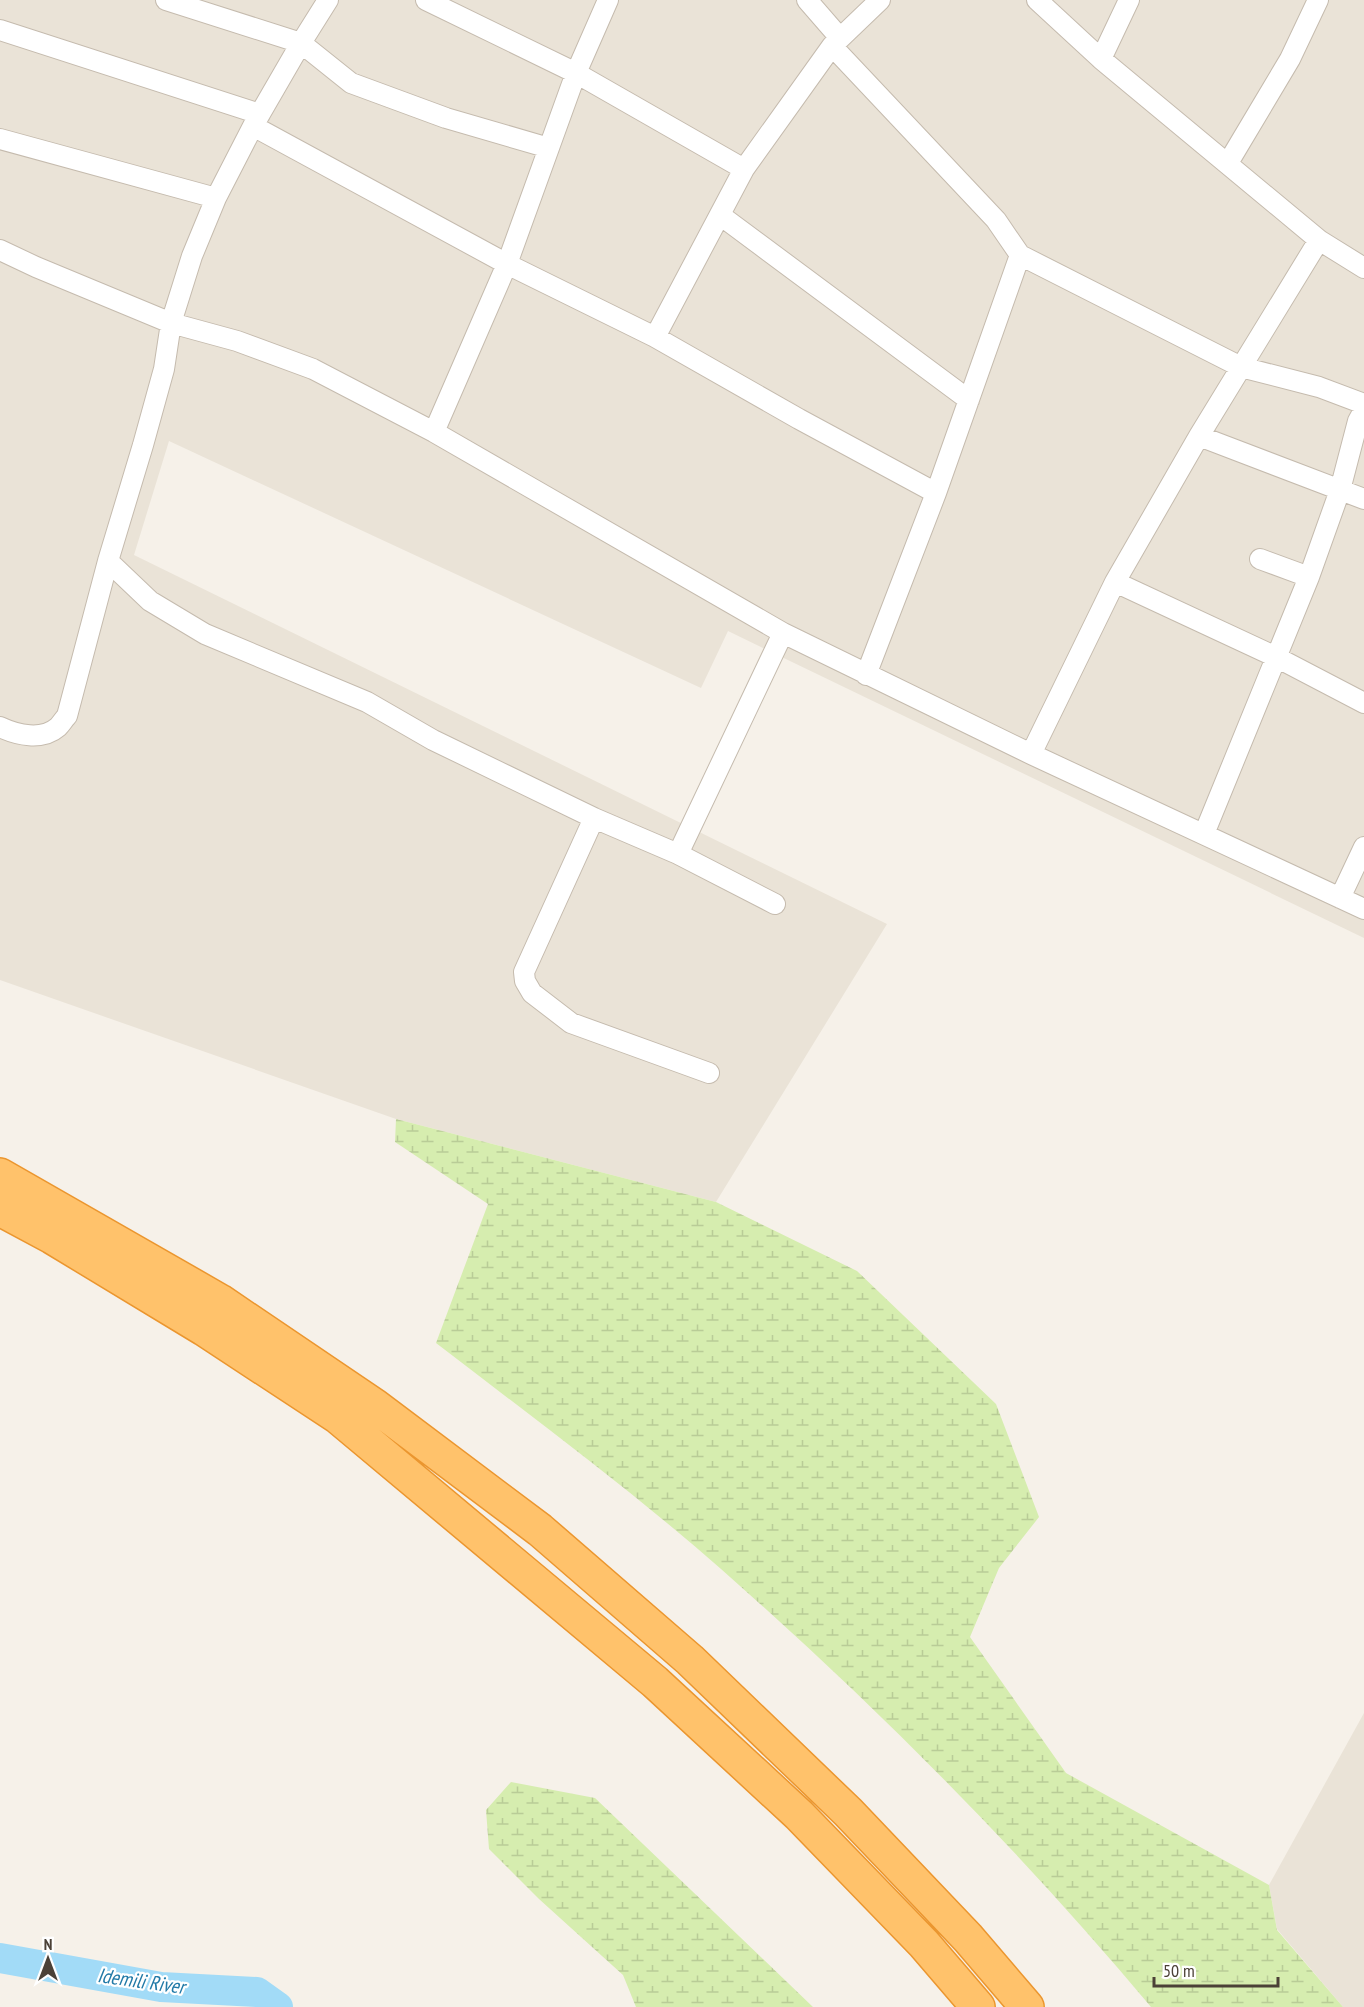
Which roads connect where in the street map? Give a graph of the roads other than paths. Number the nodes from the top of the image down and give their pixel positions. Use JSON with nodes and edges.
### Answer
{"nodes":[{"id":1,"x":166,"y":0,"type":"edge"},
{"id":2,"x":328,"y":0,"type":"edge"},
{"id":3,"x":426,"y":0,"type":"edge"},
{"id":4,"x":608,"y":0,"type":"edge"},
{"id":5,"x":807,"y":0,"type":"edge"},
{"id":6,"x":880,"y":0,"type":"edge"},
{"id":7,"x":1037,"y":0,"type":"edge"},
{"id":8,"x":1129,"y":0,"type":"edge"},
{"id":9,"x":1318,"y":0,"type":"edge"},
{"id":10,"x":0,"y":30,"type":"edge"},
{"id":11,"x":836,"y":42,"type":"junction"},
{"id":12,"x":301,"y":43,"type":"junction"},
{"id":13,"x":1101,"y":59,"type":"junction"},
{"id":14,"x":576,"y":73,"type":"junction"},
{"id":15,"x":257,"y":120,"type":"junction"},
{"id":16,"x":0,"y":139,"type":"edge"},
{"id":17,"x":549,"y":148,"type":"junction"},
{"id":18,"x":1228,"y":162,"type":"junction"},
{"id":19,"x":744,"y":169,"type":"junction"},
{"id":20,"x":216,"y":198,"type":"junction"},
{"id":21,"x":720,"y":215,"type":"junction"},
{"id":22,"x":1319,"y":240,"type":"junction"},
{"id":23,"x":0,"y":250,"type":"edge"},
{"id":24,"x":1020,"y":255,"type":"junction"},
{"id":25,"x":507,"y":264,"type":"junction"},
{"id":26,"x":1364,"y":268,"type":"edge"},
{"id":27,"x":171,"y":323,"type":"junction"},
{"id":28,"x":655,"y":337,"type":"junction"},
{"id":29,"x":1241,"y":367,"type":"junction"},
{"id":30,"x":969,"y":400,"type":"junction"},
{"id":31,"x":1364,"y":404,"type":"edge"},
{"id":32,"x":1364,"y":410,"type":"edge"},
{"id":33,"x":434,"y":432,"type":"junction"},
{"id":34,"x":1199,"y":436,"type":"junction"},
{"id":35,"x":1340,"y":490,"type":"junction"},
{"id":36,"x":936,"y":493,"type":"junction"},
{"id":37,"x":1364,"y":499,"type":"edge"},
{"id":38,"x":1260,"y":559,"type":"dead end"},
{"id":39,"x":108,"y":561,"type":"junction"},
{"id":40,"x":1308,"y":577,"type":"junction"},
{"id":41,"x":1115,"y":582,"type":"junction"},
{"id":42,"x":783,"y":633,"type":"junction"},
{"id":43,"x":1276,"y":657,"type":"junction"},
{"id":44,"x":866,"y":675,"type":"junction"},
{"id":45,"x":1364,"y":703,"type":"edge"},
{"id":46,"x":0,"y":728,"type":"edge"},
{"id":47,"x":1031,"y":754,"type":"junction"},
{"id":48,"x":594,"y":818,"type":"junction"},
{"id":49,"x":1204,"y":834,"type":"junction"},
{"id":50,"x":1364,"y":847,"type":"edge"},
{"id":51,"x":678,"y":854,"type":"junction"},
{"id":52,"x":1340,"y":898,"type":"junction"},
{"id":53,"x":775,"y":904,"type":"dead end"},
{"id":54,"x":1364,"y":909,"type":"edge"},
{"id":55,"x":710,"y":1073,"type":"dead end"},
{"id":56,"x":0,"y":1175,"type":"edge"},
{"id":57,"x":0,"y":1209,"type":"edge"},
{"id":58,"x":978,"y":2007,"type":"edge"},
{"id":59,"x":1027,"y":2007,"type":"edge"}],
"edges":[{"from":1,"to":12,"type":"street"},
{"from":2,"to":12,"type":"street"},
{"from":3,"to":14,"type":"street"},
{"from":4,"to":14,"type":"street"},
{"from":5,"to":11,"type":"street"},
{"from":6,"to":11,"type":"street"},
{"from":7,"to":13,"type":"street"},
{"from":8,"to":13,"type":"street"},
{"from":9,"to":18,"type":"street"},
{"from":10,"to":15,"type":"street"},
{"from":11,"to":19,"type":"street"},
{"from":11,"to":24,"type":"street"},
{"from":12,"to":15,"type":"street"},
{"from":12,"to":17,"type":"street"},
{"from":13,"to":18,"type":"street"},
{"from":14,"to":17,"type":"street"},
{"from":14,"to":19,"type":"street"},
{"from":15,"to":20,"type":"street"},
{"from":15,"to":25,"type":"street"},
{"from":16,"to":20,"type":"street"},
{"from":17,"to":25,"type":"street"},
{"from":18,"to":22,"type":"street"},
{"from":19,"to":21,"type":"street"},
{"from":20,"to":27,"type":"street"},
{"from":21,"to":28,"type":"street"},
{"from":21,"to":30,"type":"street"},
{"from":22,"to":26,"type":"street"},
{"from":22,"to":29,"type":"street"},
{"from":23,"to":27,"type":"street"},
{"from":24,"to":29,"type":"street"},
{"from":24,"to":30,"type":"street"},
{"from":25,"to":28,"type":"street"},
{"from":25,"to":33,"type":"street"},
{"from":27,"to":33,"type":"street"},
{"from":27,"to":39,"type":"street"},
{"from":28,"to":36,"type":"street"},
{"from":29,"to":31,"type":"street"},
{"from":29,"to":34,"type":"street"},
{"from":30,"to":36,"type":"street"},
{"from":32,"to":35,"type":"street"},
{"from":33,"to":42,"type":"street"},
{"from":34,"to":35,"type":"street"},
{"from":34,"to":41,"type":"street"},
{"from":35,"to":37,"type":"street"},
{"from":35,"to":40,"type":"street"},
{"from":36,"to":44,"type":"street"},
{"from":38,"to":40,"type":"street"},
{"from":39,"to":46,"type":"street"},
{"from":39,"to":48,"type":"street"},
{"from":40,"to":43,"type":"street"},
{"from":41,"to":43,"type":"street"},
{"from":41,"to":47,"type":"street"},
{"from":42,"to":44,"type":"street"},
{"from":42,"to":51,"type":"street"},
{"from":43,"to":45,"type":"street"},
{"from":43,"to":49,"type":"street"},
{"from":44,"to":47,"type":"street"},
{"from":47,"to":49,"type":"street"},
{"from":48,"to":51,"type":"street"},
{"from":48,"to":55,"type":"street"},
{"from":49,"to":52,"type":"street"},
{"from":50,"to":52,"type":"street"},
{"from":51,"to":53,"type":"street"},
{"from":52,"to":54,"type":"street"},
{"from":56,"to":59,"type":"highway"},
{"from":57,"to":58,"type":"highway"}]}
